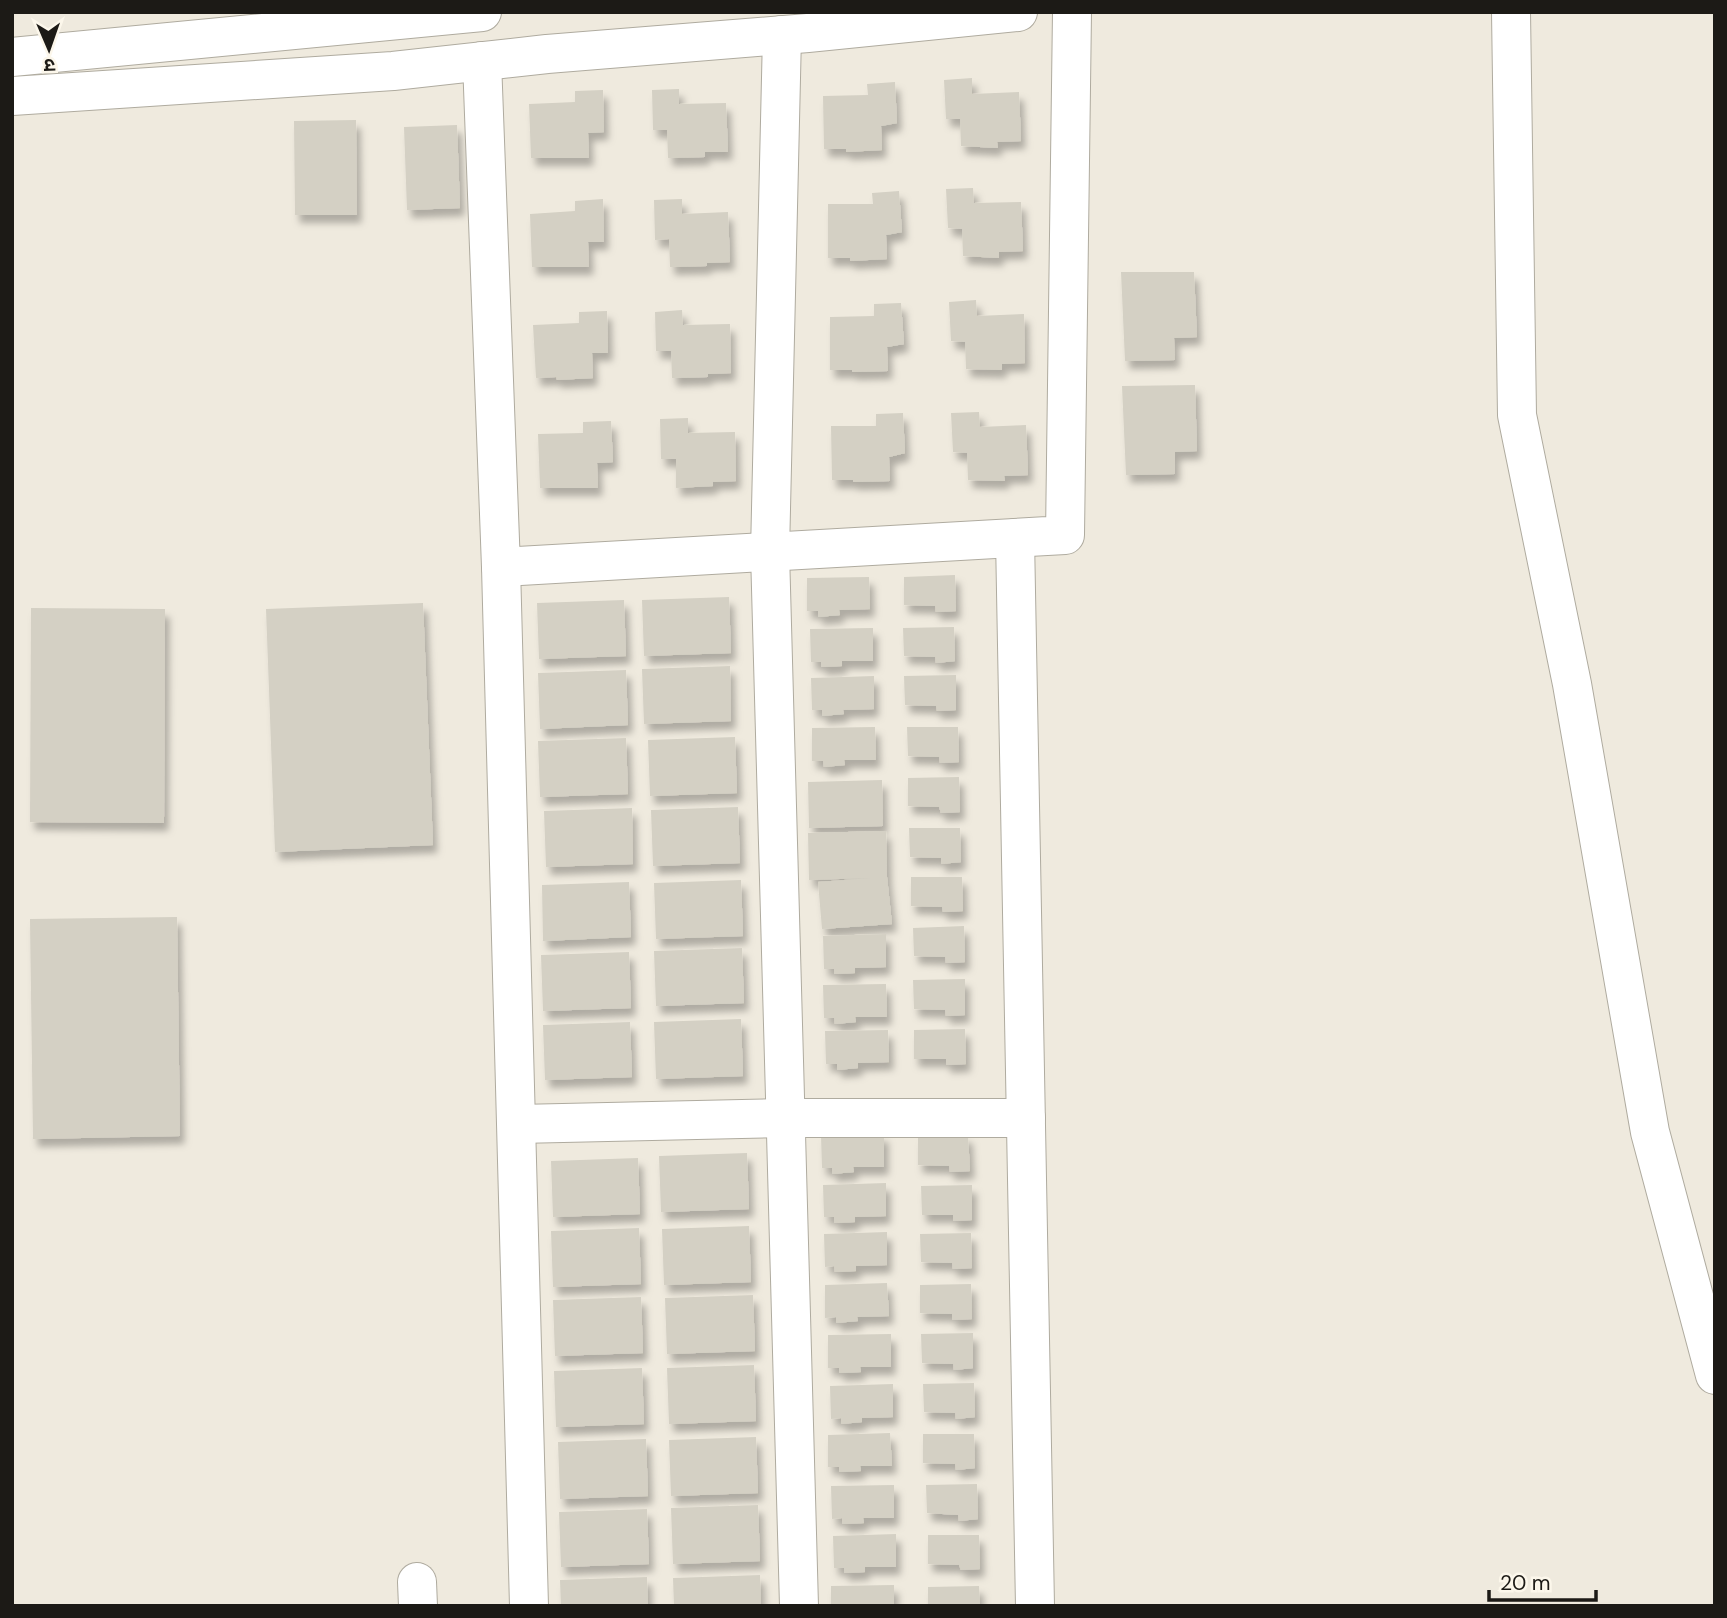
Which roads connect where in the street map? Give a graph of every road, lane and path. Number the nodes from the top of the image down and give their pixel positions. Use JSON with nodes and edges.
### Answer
{"nodes":[{"id":1,"x":482,"y":12,"type":"edge"},
{"id":2,"x":1018,"y":12,"type":"edge"},
{"id":3,"x":1072,"y":12,"type":"edge"},
{"id":4,"x":1511,"y":12,"type":"edge"},
{"id":5,"x":782,"y":35,"type":"junction"},
{"id":6,"x":12,"y":57,"type":"edge"},
{"id":7,"x":482,"y":61,"type":"junction"},
{"id":8,"x":12,"y":96,"type":"edge"},
{"id":9,"x":1015,"y":538,"type":"junction"},
{"id":10,"x":770,"y":552,"type":"junction"},
{"id":11,"x":501,"y":567,"type":"junction"},
{"id":12,"x":787,"y":1118,"type":"junction"},
{"id":13,"x":1026,"y":1118,"type":"junction"},
{"id":14,"x":518,"y":1124,"type":"junction"},
{"id":15,"x":1715,"y":1375,"type":"edge"},
{"id":16,"x":529,"y":1606,"type":"edge"},
{"id":17,"x":799,"y":1606,"type":"edge"},
{"id":18,"x":1035,"y":1606,"type":"edge"}],
"edges":[{"from":1,"to":6,"type":"street"},
{"from":2,"to":5,"type":"street"},
{"from":3,"to":9,"type":"street"},
{"from":4,"to":15,"type":"street"},
{"from":5,"to":7,"type":"street"},
{"from":5,"to":10,"type":"street"},
{"from":7,"to":8,"type":"street"},
{"from":7,"to":11,"type":"street"},
{"from":9,"to":10,"type":"street"},
{"from":9,"to":13,"type":"street"},
{"from":10,"to":11,"type":"street"},
{"from":10,"to":12,"type":"street"},
{"from":11,"to":14,"type":"street"},
{"from":12,"to":13,"type":"street"},
{"from":12,"to":14,"type":"street"},
{"from":12,"to":17,"type":"street"},
{"from":13,"to":18,"type":"street"},
{"from":14,"to":16,"type":"street"}]}
